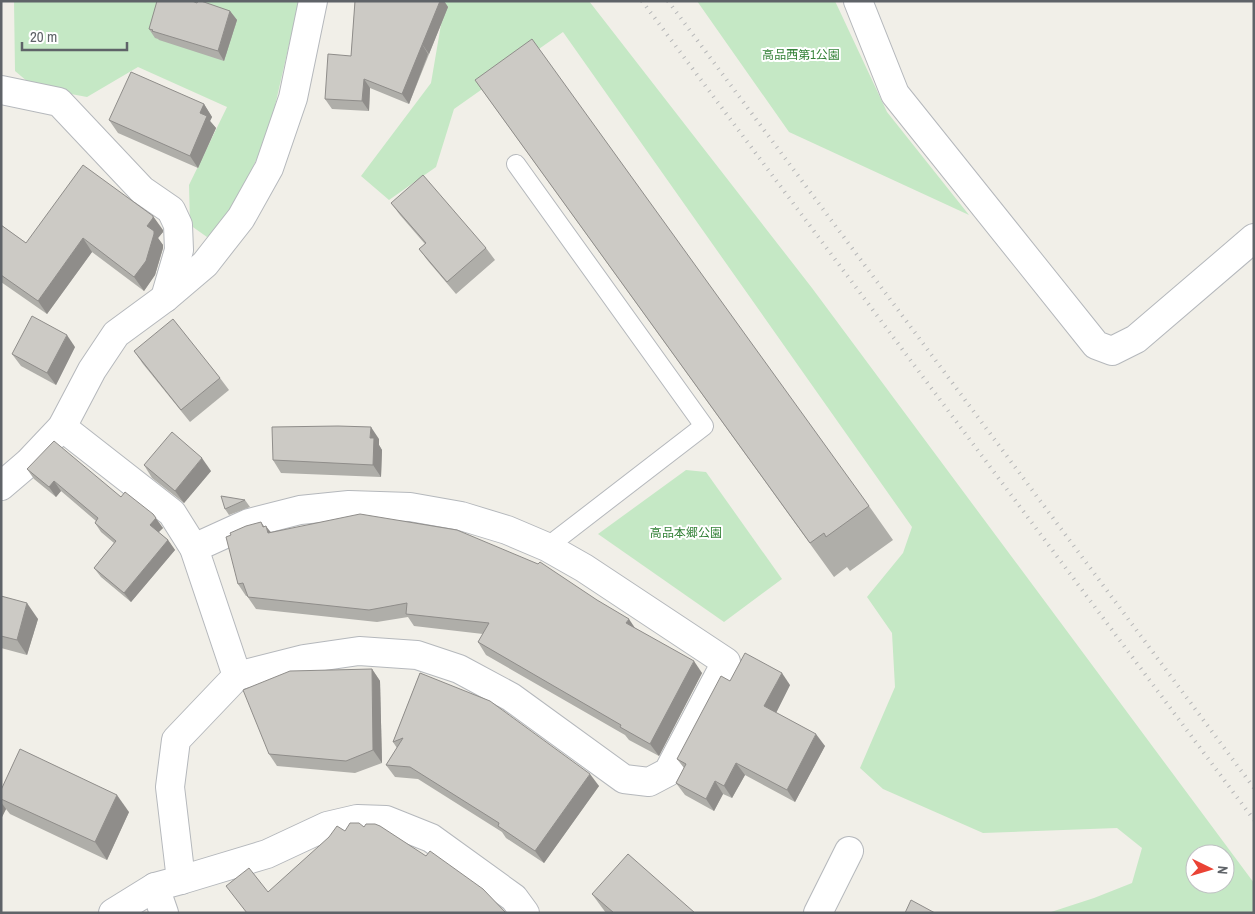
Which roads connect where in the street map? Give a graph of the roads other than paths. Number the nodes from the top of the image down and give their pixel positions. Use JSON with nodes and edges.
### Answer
{"nodes":[{"id":1,"x":313,"y":1,"type":"edge"},
{"id":2,"x":860,"y":2,"type":"edge"},
{"id":3,"x":1,"y":90,"type":"edge"},
{"id":4,"x":516,"y":164,"type":"edge"},
{"id":5,"x":1254,"y":238,"type":"edge"},
{"id":6,"x":165,"y":298,"type":"junction"},
{"id":7,"x":62,"y":427,"type":"junction"},
{"id":8,"x":1,"y":486,"type":"edge"},
{"id":9,"x":547,"y":547,"type":"junction"},
{"id":10,"x":194,"y":548,"type":"junction"},
{"id":11,"x":237,"y":676,"type":"junction"},
{"id":12,"x":849,"y":850,"type":"dead end"},
{"id":13,"x":181,"y":880,"type":"junction"},
{"id":14,"x":155,"y":887,"type":"junction"},
{"id":15,"x":113,"y":913,"type":"edge"},
{"id":16,"x":164,"y":913,"type":"edge"},
{"id":17,"x":525,"y":913,"type":"edge"},
{"id":18,"x":818,"y":913,"type":"edge"}],
"edges":[{"from":1,"to":6,"type":"street"},
{"from":2,"to":5,"type":"street"},
{"from":3,"to":6,"type":"street"},
{"from":4,"to":9,"type":"lane"},
{"from":6,"to":7,"type":"street"},
{"from":7,"to":8,"type":"street"},
{"from":7,"to":10,"type":"street"},
{"from":9,"to":10,"type":"street"},
{"from":9,"to":11,"type":"street"},
{"from":10,"to":11,"type":"street"},
{"from":11,"to":13,"type":"street"},
{"from":12,"to":18,"type":"street"},
{"from":13,"to":14,"type":"street"},
{"from":13,"to":17,"type":"street"},
{"from":14,"to":15,"type":"street"},
{"from":14,"to":16,"type":"street"}]}
